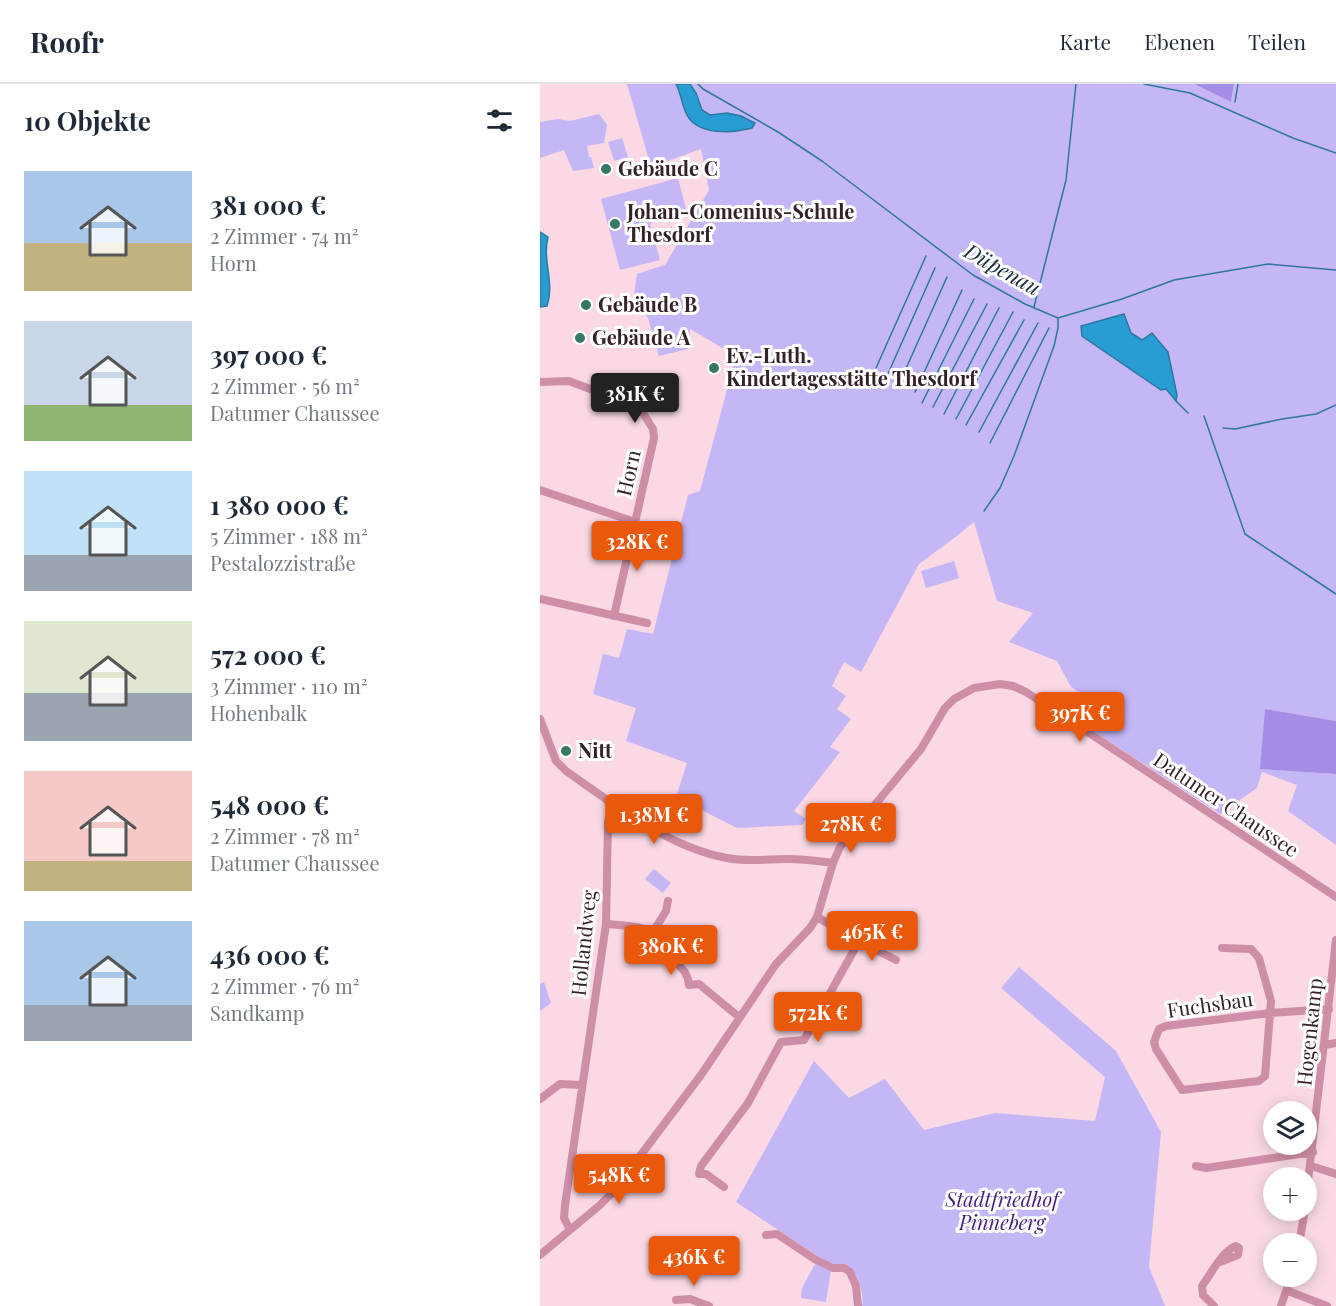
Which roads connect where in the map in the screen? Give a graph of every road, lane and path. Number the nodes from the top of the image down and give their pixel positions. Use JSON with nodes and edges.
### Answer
{"nodes":[{"id":1,"x":540,"y":382,"type":"edge"},
{"id":2,"x":540,"y":490,"type":"edge"},
{"id":3,"x":635,"y":522,"type":"junction"},
{"id":4,"x":540,"y":599,"type":"edge"},
{"id":5,"x":614,"y":616,"type":"junction"},
{"id":6,"x":646,"y":623,"type":"dead end"},
{"id":7,"x":540,"y":722,"type":"edge"},
{"id":8,"x":617,"y":805,"type":"junction"},
{"id":9,"x":833,"y":863,"type":"junction"},
{"id":10,"x":1336,"y":897,"type":"edge"},
{"id":11,"x":668,"y":901,"type":"dead end"},
{"id":12,"x":817,"y":917,"type":"junction"},
{"id":13,"x":606,"y":924,"type":"junction"},
{"id":14,"x":653,"y":932,"type":"junction"},
{"id":15,"x":705,"y":938,"type":"dead end"},
{"id":16,"x":1336,"y":940,"type":"edge"},
{"id":17,"x":859,"y":941,"type":"junction"},
{"id":18,"x":1222,"y":948,"type":"dead end"},
{"id":19,"x":896,"y":960,"type":"dead end"},
{"id":20,"x":675,"y":961,"type":"junction"},
{"id":21,"x":1329,"y":1009,"type":"junction"},
{"id":22,"x":1270,"y":1013,"type":"junction"},
{"id":23,"x":739,"y":1017,"type":"junction"},
{"id":24,"x":1336,"y":1043,"type":"edge"},
{"id":25,"x":1325,"y":1045,"type":"junction"},
{"id":26,"x":582,"y":1085,"type":"junction"},
{"id":27,"x":540,"y":1100,"type":"edge"},
{"id":28,"x":1317,"y":1116,"type":"edge"},
{"id":29,"x":1293,"y":1155,"type":"edge"},
{"id":30,"x":1313,"y":1155,"type":"edge"},
{"id":31,"x":1196,"y":1166,"type":"dead end"},
{"id":32,"x":1311,"y":1166,"type":"joint"},
{"id":33,"x":1336,"y":1174,"type":"edge"},
{"id":34,"x":724,"y":1187,"type":"dead end"},
{"id":35,"x":570,"y":1230,"type":"junction"},
{"id":36,"x":766,"y":1235,"type":"dead end"},
{"id":37,"x":540,"y":1255,"type":"edge"},
{"id":38,"x":1220,"y":1262,"type":"dead end"},
{"id":39,"x":1289,"y":1287,"type":"edge"},
{"id":40,"x":1288,"y":1291,"type":"junction"},
{"id":41,"x":676,"y":1300,"type":"dead end"},
{"id":42,"x":709,"y":1306,"type":"edge"},
{"id":43,"x":858,"y":1306,"type":"edge"},
{"id":44,"x":1214,"y":1306,"type":"edge"},
{"id":45,"x":1281,"y":1306,"type":"edge"},
{"id":46,"x":1327,"y":1306,"type":"edge"}],
"edges":[{"from":1,"to":3,"type":"street","name":"Horn"},
{"from":2,"to":3,"type":"street"},
{"from":3,"to":5,"type":"street","name":"Horn"},
{"from":4,"to":5,"type":"street"},
{"from":5,"to":6,"type":"street"},
{"from":7,"to":8,"type":"street"},
{"from":8,"to":9,"type":"street"},
{"from":8,"to":13,"type":"street","name":"Hollandweg"},
{"from":9,"to":10,"type":"street","name":"Datumer Chaussee"},
{"from":9,"to":12,"type":"street","name":"Datumer Chaussee"},
{"from":11,"to":14,"type":"street"},
{"from":12,"to":17,"type":"street"},
{"from":12,"to":23,"type":"street","name":"Datumer Chaussee"},
{"from":13,"to":14,"type":"street"},
{"from":13,"to":26,"type":"street","name":"Hollandweg"},
{"from":14,"to":20,"type":"street"},
{"from":15,"to":20,"type":"street"},
{"from":16,"to":21,"type":"street","name":"Hogenkamp"},
{"from":17,"to":19,"type":"street"},
{"from":17,"to":34,"type":"street"},
{"from":18,"to":22,"type":"street","name":"Fuchsbau"},
{"from":20,"to":23,"type":"street"},
{"from":21,"to":22,"type":"street","name":"Fuchsbau"},
{"from":21,"to":25,"type":"street","name":"Hogenkamp"},
{"from":22,"to":22,"type":"street","name":"Fuchsbau"},
{"from":23,"to":35,"type":"street","name":"Datumer Chaussee"},
{"from":24,"to":25,"type":"street"},
{"from":25,"to":28,"type":"street","name":"Hogenkamp"},
{"from":26,"to":27,"type":"street"},
{"from":26,"to":35,"type":"street","name":"Hollandweg"},
{"from":29,"to":31,"type":"street"},
{"from":30,"to":32,"type":"street","name":"Hogenkamp"},
{"from":32,"to":33,"type":"street"},
{"from":35,"to":37,"type":"street","name":"Datumer Chaussee"},
{"from":36,"to":43,"type":"street"},
{"from":38,"to":44,"type":"street"},
{"from":39,"to":40,"type":"street"},
{"from":40,"to":45,"type":"street"},
{"from":40,"to":46,"type":"street"},
{"from":41,"to":42,"type":"street"}]}
